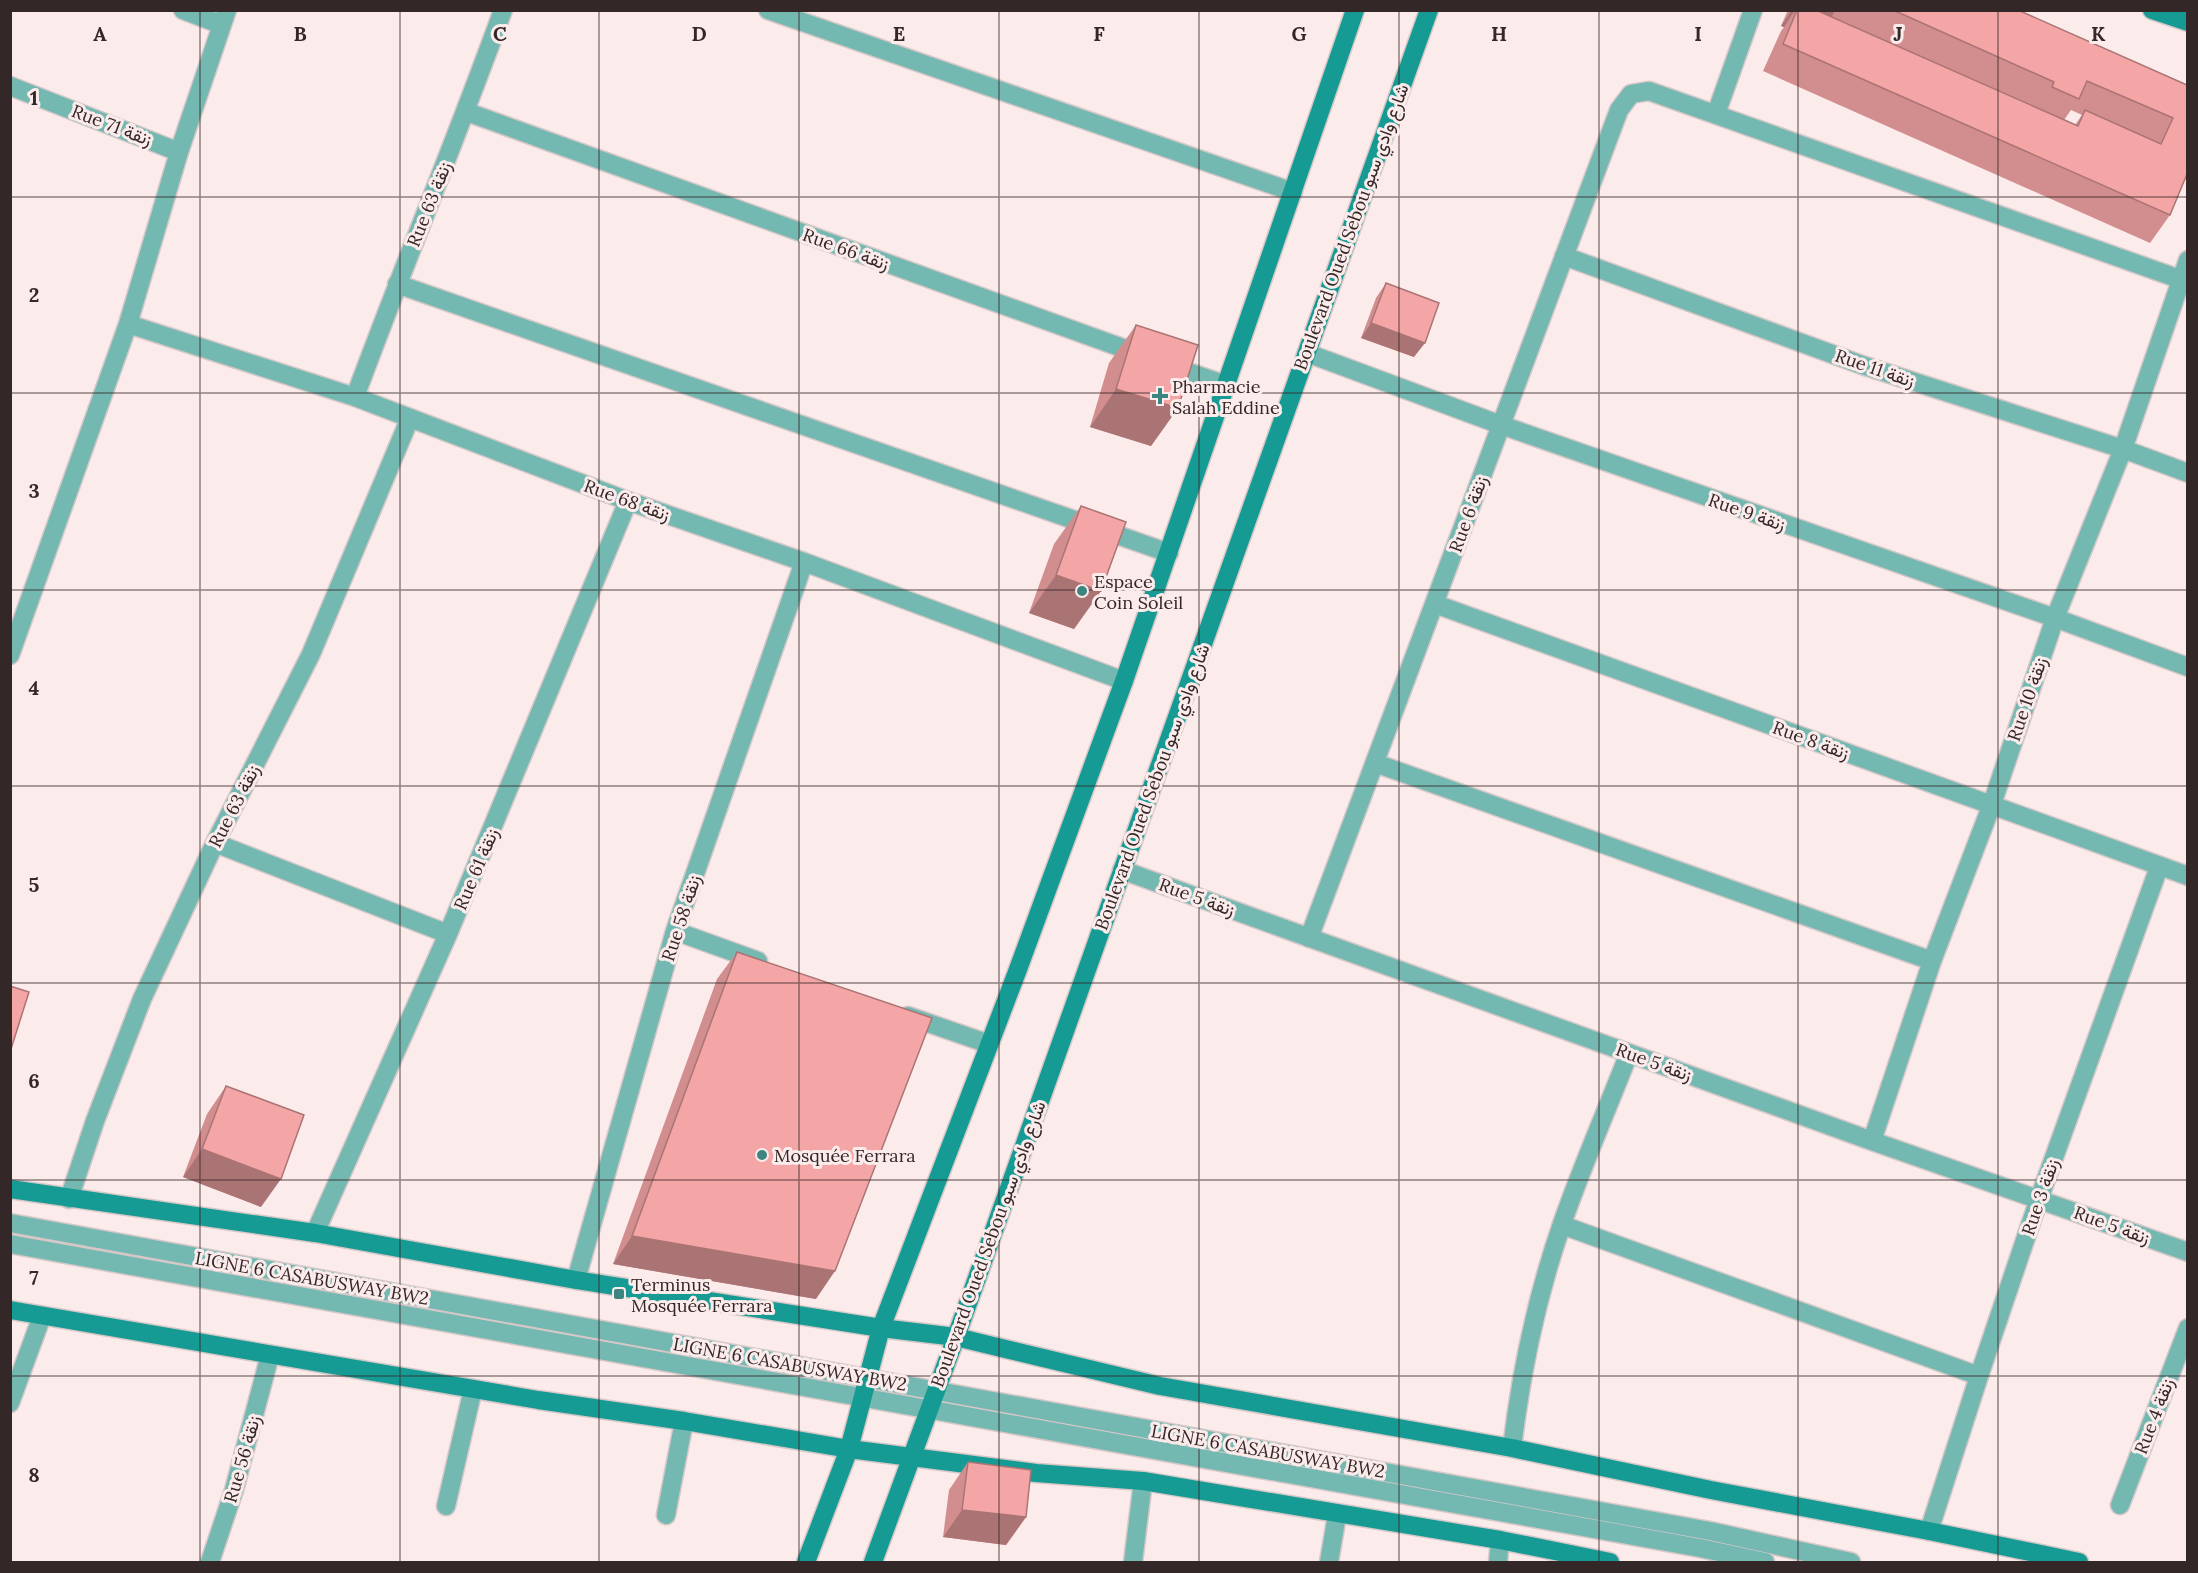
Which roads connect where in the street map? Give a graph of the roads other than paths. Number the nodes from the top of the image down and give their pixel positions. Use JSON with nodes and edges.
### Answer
{"nodes":[{"id":1,"x":183,"y":10,"type":"edge"},
{"id":2,"x":503,"y":10,"type":"edge"},
{"id":3,"x":768,"y":10,"type":"edge"},
{"id":4,"x":1355,"y":10,"type":"edge"},
{"id":5,"x":1429,"y":10,"type":"edge"},
{"id":6,"x":1753,"y":10,"type":"edge"},
{"id":7,"x":2152,"y":10,"type":"edge"},
{"id":8,"x":225,"y":18,"type":"edge"},
{"id":9,"x":2187,"y":22,"type":"edge"},
{"id":10,"x":10,"y":86,"type":"edge"},
{"id":11,"x":466,"y":112,"type":"junction"},
{"id":12,"x":1716,"y":114,"type":"junction"},
{"id":13,"x":179,"y":152,"type":"junction"},
{"id":14,"x":1293,"y":192,"type":"junction"},
{"id":15,"x":1564,"y":256,"type":"junction"},
{"id":16,"x":2187,"y":260,"type":"edge"},
{"id":17,"x":2184,"y":280,"type":"edge"},
{"id":18,"x":397,"y":284,"type":"junction"},
{"id":19,"x":129,"y":324,"type":"junction"},
{"id":20,"x":1306,"y":353,"type":"junction"},
{"id":21,"x":1226,"y":386,"type":"junction"},
{"id":22,"x":355,"y":397,"type":"junction"},
{"id":23,"x":410,"y":418,"type":"junction"},
{"id":24,"x":1501,"y":425,"type":"junction"},
{"id":25,"x":2123,"y":449,"type":"junction"},
{"id":26,"x":2187,"y":473,"type":"edge"},
{"id":27,"x":628,"y":501,"type":"junction"},
{"id":28,"x":1169,"y":553,"type":"junction"},
{"id":29,"x":804,"y":562,"type":"junction"},
{"id":30,"x":1435,"y":604,"type":"junction"},
{"id":31,"x":2055,"y":618,"type":"junction"},
{"id":32,"x":10,"y":655,"type":"edge"},
{"id":33,"x":2187,"y":668,"type":"edge"},
{"id":34,"x":1124,"y":681,"type":"junction"},
{"id":35,"x":1375,"y":763,"type":"junction"},
{"id":36,"x":1992,"y":804,"type":"junction"},
{"id":37,"x":215,"y":843,"type":"junction"},
{"id":38,"x":2159,"y":867,"type":"junction"},
{"id":39,"x":1122,"y":870,"type":"junction"},
{"id":40,"x":2187,"y":876,"type":"edge"},
{"id":41,"x":675,"y":931,"type":"junction"},
{"id":42,"x":448,"y":934,"type":"junction"},
{"id":43,"x":1309,"y":938,"type":"junction"},
{"id":44,"x":1932,"y":961,"type":"junction"},
{"id":45,"x":776,"y":968,"type":"edge"},
{"id":46,"x":888,"y":1008,"type":"edge"},
{"id":47,"x":988,"y":1044,"type":"junction"},
{"id":48,"x":1629,"y":1053,"type":"junction"},
{"id":49,"x":1872,"y":1141,"type":"junction"},
{"id":50,"x":10,"y":1189,"type":"edge"},
{"id":51,"x":69,"y":1198,"type":"junction"},
{"id":52,"x":2039,"y":1198,"type":"junction"},
{"id":53,"x":10,"y":1223,"type":"edge"},
{"id":54,"x":1562,"y":1225,"type":"junction"},
{"id":55,"x":315,"y":1233,"type":"junction"},
{"id":56,"x":10,"y":1244,"type":"edge"},
{"id":57,"x":2187,"y":1252,"type":"edge"},
{"id":58,"x":576,"y":1280,"type":"junction"},
{"id":59,"x":10,"y":1310,"type":"edge"},
{"id":60,"x":42,"y":1316,"type":"junction"},
{"id":61,"x":881,"y":1328,"type":"junction"},
{"id":62,"x":2187,"y":1328,"type":"edge"},
{"id":63,"x":956,"y":1337,"type":"junction"},
{"id":64,"x":270,"y":1355,"type":"junction"},
{"id":65,"x":1979,"y":1376,"type":"junction"},
{"id":66,"x":867,"y":1378,"type":"junction"},
{"id":67,"x":473,"y":1389,"type":"junction"},
{"id":68,"x":935,"y":1390,"type":"junction"},
{"id":69,"x":862,"y":1396,"type":"junction"},
{"id":70,"x":10,"y":1402,"type":"edge"},
{"id":71,"x":930,"y":1408,"type":"junction"},
{"id":72,"x":684,"y":1421,"type":"junction"},
{"id":73,"x":1512,"y":1448,"type":"junction"},
{"id":74,"x":849,"y":1449,"type":"junction"},
{"id":75,"x":910,"y":1458,"type":"junction"},
{"id":76,"x":1143,"y":1481,"type":"junction"},
{"id":77,"x":2120,"y":1505,"type":"dead end"},
{"id":78,"x":446,"y":1506,"type":"dead end"},
{"id":79,"x":666,"y":1515,"type":"dead end"},
{"id":80,"x":1337,"y":1515,"type":"junction"},
{"id":81,"x":1929,"y":1531,"type":"junction"},
{"id":82,"x":1500,"y":1540,"type":"junction"},
{"id":83,"x":210,"y":1563,"type":"edge"},
{"id":84,"x":806,"y":1563,"type":"edge"},
{"id":85,"x":873,"y":1563,"type":"edge"},
{"id":86,"x":1133,"y":1563,"type":"edge"},
{"id":87,"x":1329,"y":1563,"type":"edge"},
{"id":88,"x":1498,"y":1563,"type":"edge"},
{"id":89,"x":1610,"y":1563,"type":"edge"},
{"id":90,"x":1764,"y":1563,"type":"edge"},
{"id":91,"x":1851,"y":1563,"type":"edge"},
{"id":92,"x":2079,"y":1563,"type":"edge"}],
"edges":[{"from":1,"to":8,"type":"street"},
{"from":2,"to":11,"type":"street","name":"Rue 63 زنقة"},
{"from":3,"to":14,"type":"street"},
{"from":4,"to":14,"type":"main road"},
{"from":5,"to":20,"type":"main road","name":"Boulevard Oued Sebou شارع وادي سبو"},
{"from":6,"to":12,"type":"street"},
{"from":7,"to":9,"type":"main road"},
{"from":8,"to":13,"type":"street"},
{"from":10,"to":13,"type":"street","name":"Rue 71 زنقة"},
{"from":11,"to":18,"type":"street","name":"Rue 63 زنقة"},
{"from":11,"to":21,"type":"street","name":"Rue 66 زنقة"},
{"from":12,"to":15,"type":"street","name":"Rue 6 زنقة"},
{"from":12,"to":17,"type":"street"},
{"from":13,"to":19,"type":"street"},
{"from":14,"to":21,"type":"main road"},
{"from":15,"to":24,"type":"street","name":"Rue 6 زنقة"},
{"from":15,"to":25,"type":"street","name":"Rue 11 زنقة"},
{"from":16,"to":17,"type":"street","name":"Rue 10 زنقة"},
{"from":17,"to":25,"type":"street","name":"Rue 10 زنقة"},
{"from":18,"to":22,"type":"street","name":"Rue 63 زنقة"},
{"from":18,"to":28,"type":"street"},
{"from":19,"to":22,"type":"street","name":"Rue 68 زنقة"},
{"from":19,"to":32,"type":"street"},
{"from":20,"to":24,"type":"street","name":"Rue 9 زنقة"},
{"from":20,"to":39,"type":"main road","name":"Boulevard Oued Sebou شارع وادي سبو"},
{"from":21,"to":28,"type":"main road"},
{"from":22,"to":23,"type":"street","name":"Rue 68 زنقة"},
{"from":23,"to":27,"type":"street","name":"Rue 68 زنقة"},
{"from":23,"to":37,"type":"street","name":"Rue 63 زنقة"},
{"from":24,"to":30,"type":"street","name":"Rue 6 زنقة"},
{"from":24,"to":31,"type":"street","name":"Rue 9 زنقة"},
{"from":25,"to":26,"type":"street","name":"Rue 11 زنقة"},
{"from":25,"to":31,"type":"street","name":"Rue 10 زنقة"},
{"from":27,"to":29,"type":"street","name":"Rue 68 زنقة"},
{"from":27,"to":42,"type":"street","name":"Rue 61 زنقة"},
{"from":28,"to":34,"type":"main road"},
{"from":29,"to":34,"type":"street","name":"Rue 68 زنقة"},
{"from":29,"to":41,"type":"street","name":"Rue 58 زنقة"},
{"from":30,"to":35,"type":"street","name":"Rue 6 زنقة"},
{"from":30,"to":36,"type":"street","name":"Rue 8 زنقة"},
{"from":31,"to":33,"type":"street","name":"Rue 9 زنقة"},
{"from":31,"to":36,"type":"street","name":"Rue 10 زنقة"},
{"from":34,"to":47,"type":"main road"},
{"from":35,"to":43,"type":"street","name":"Rue 6 زنقة"},
{"from":35,"to":44,"type":"street"},
{"from":36,"to":38,"type":"street","name":"Rue 8 زنقة"},
{"from":36,"to":44,"type":"street","name":"Rue 10 زنقة"},
{"from":37,"to":42,"type":"street"},
{"from":37,"to":51,"type":"street","name":"Rue 63 زنقة"},
{"from":38,"to":40,"type":"street","name":"Rue 8 زنقة"},
{"from":38,"to":52,"type":"street","name":"Rue 3 زنقة"},
{"from":39,"to":43,"type":"street","name":"Rue 5 زنقة"},
{"from":39,"to":63,"type":"main road","name":"Boulevard Oued Sebou شارع وادي سبو"},
{"from":41,"to":45,"type":"street"},
{"from":41,"to":58,"type":"street","name":"Rue 58 زنقة"},
{"from":42,"to":55,"type":"street","name":"Rue 61 زنقة"},
{"from":43,"to":48,"type":"street","name":"Rue 5 زنقة"},
{"from":44,"to":49,"type":"street","name":"Rue 10 زنقة"},
{"from":46,"to":47,"type":"street"},
{"from":47,"to":61,"type":"main road"},
{"from":48,"to":49,"type":"street","name":"Rue 5 زنقة"},
{"from":48,"to":54,"type":"street"},
{"from":49,"to":52,"type":"street","name":"Rue 5 زنقة"},
{"from":50,"to":51,"type":"main road"},
{"from":51,"to":55,"type":"main road"},
{"from":52,"to":57,"type":"street","name":"Rue 5 زنقة"},
{"from":52,"to":65,"type":"street","name":"Rue 3 زنقة"},
{"from":53,"to":66,"type":"street","name":"LIGNE 6 CASABUSWAY BW2"},
{"from":54,"to":65,"type":"street"},
{"from":54,"to":73,"type":"street"},
{"from":55,"to":58,"type":"main road"},
{"from":56,"to":69,"type":"street","name":"LIGNE 6 CASABUSWAY BW2"},
{"from":58,"to":61,"type":"main road"},
{"from":59,"to":60,"type":"main road"},
{"from":60,"to":64,"type":"main road"},
{"from":60,"to":70,"type":"street"},
{"from":61,"to":63,"type":"main road"},
{"from":61,"to":66,"type":"main road"},
{"from":62,"to":77,"type":"street","name":"Rue 4 زنقة"},
{"from":63,"to":68,"type":"main road","name":"Boulevard Oued Sebou شارع وادي سبو"},
{"from":63,"to":73,"type":"main road"},
{"from":64,"to":67,"type":"main road"},
{"from":64,"to":83,"type":"street","name":"Rue 56 زنقة"},
{"from":65,"to":81,"type":"street","name":"Rue 3 زنقة"},
{"from":66,"to":68,"type":"street","name":"LIGNE 6 CASABUSWAY BW2"},
{"from":66,"to":69,"type":"main road"},
{"from":67,"to":72,"type":"main road"},
{"from":67,"to":78,"type":"street"},
{"from":68,"to":71,"type":"main road","name":"Boulevard Oued Sebou شارع وادي سبو"},
{"from":68,"to":91,"type":"street","name":"LIGNE 6 CASABUSWAY BW2"},
{"from":69,"to":71,"type":"street","name":"LIGNE 6 CASABUSWAY BW2"},
{"from":69,"to":74,"type":"main road"},
{"from":71,"to":75,"type":"main road","name":"Boulevard Oued Sebou شارع وادي سبو"},
{"from":71,"to":90,"type":"street","name":"LIGNE 6 CASABUSWAY BW2"},
{"from":72,"to":74,"type":"main road"},
{"from":72,"to":79,"type":"street"},
{"from":73,"to":81,"type":"main road"},
{"from":74,"to":75,"type":"main road"},
{"from":74,"to":84,"type":"main road"},
{"from":75,"to":76,"type":"main road"},
{"from":75,"to":85,"type":"main road","name":"Boulevard Oued Sebou شارع وادي سبو"},
{"from":76,"to":80,"type":"main road"},
{"from":76,"to":86,"type":"street"},
{"from":80,"to":82,"type":"main road"},
{"from":80,"to":87,"type":"street"},
{"from":81,"to":92,"type":"main road"},
{"from":82,"to":88,"type":"street"},
{"from":82,"to":89,"type":"main road"}]}
